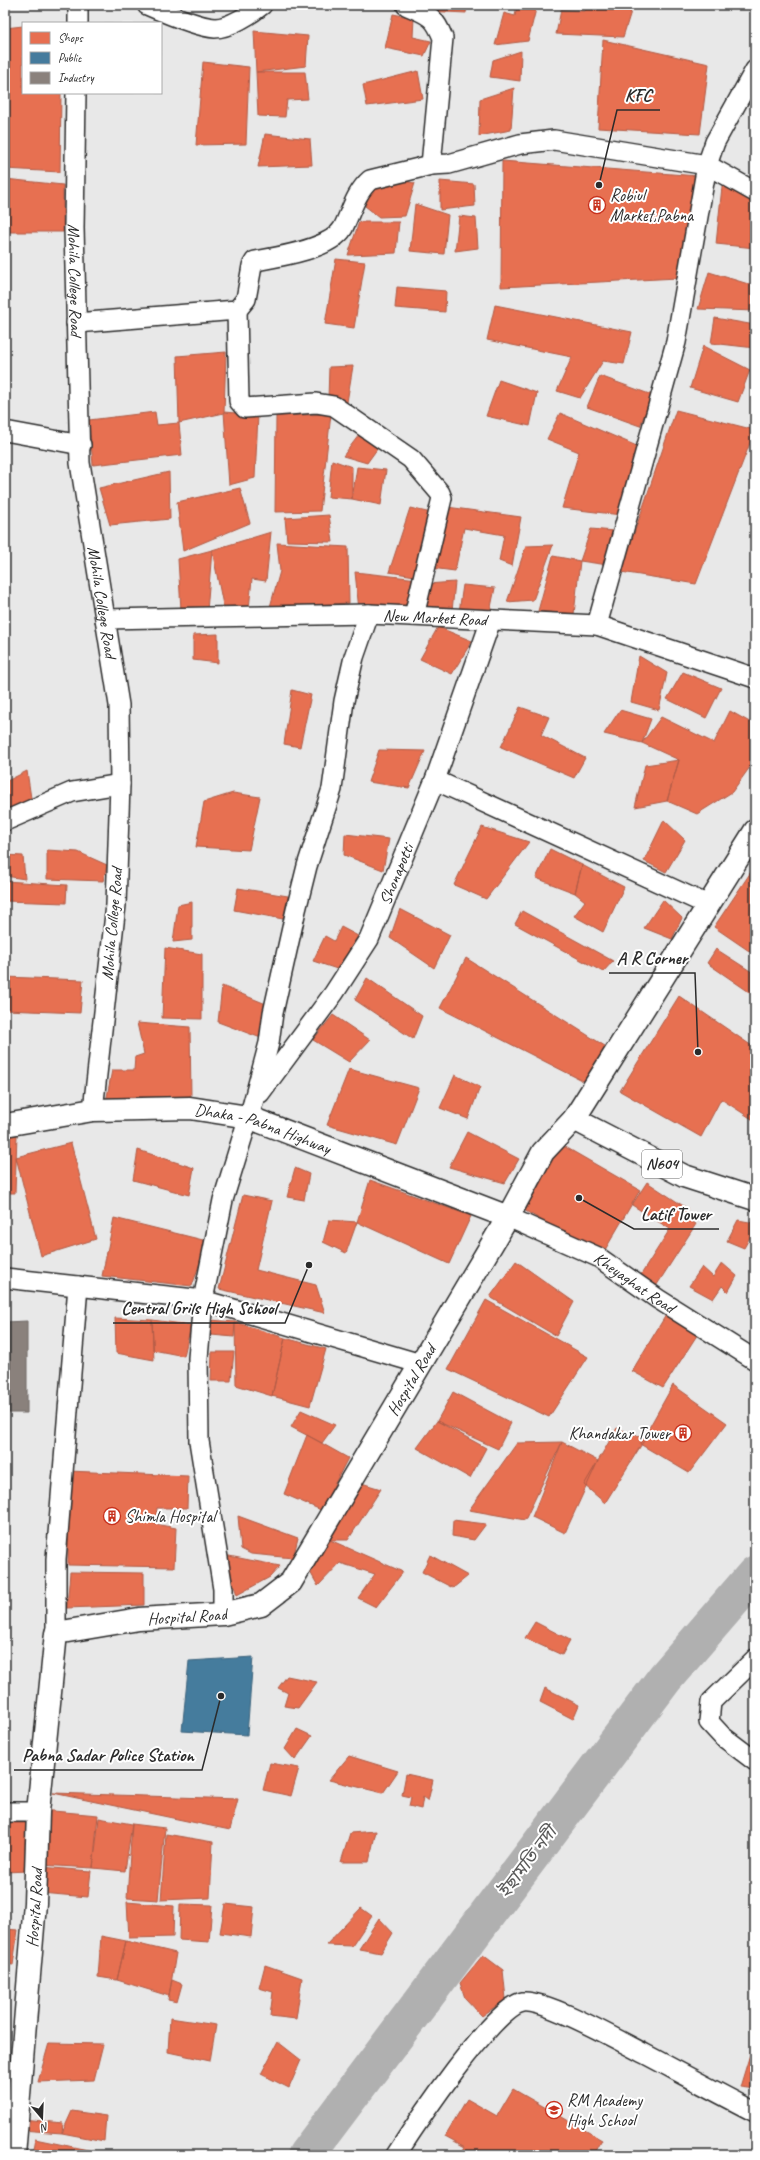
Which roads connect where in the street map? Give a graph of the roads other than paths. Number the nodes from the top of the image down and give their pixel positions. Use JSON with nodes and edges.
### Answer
{"nodes":[{"id":1,"x":78,"y":5,"type":"edge"},
{"id":2,"x":147,"y":5,"type":"edge"},
{"id":3,"x":262,"y":5,"type":"edge"},
{"id":4,"x":406,"y":5,"type":"edge"},
{"id":5,"x":78,"y":22,"type":"edge"},
{"id":6,"x":755,"y":70,"type":"edge"},
{"id":7,"x":76,"y":94,"type":"edge"},
{"id":8,"x":431,"y":165,"type":"junction"},
{"id":9,"x":707,"y":165,"type":"junction"},
{"id":10,"x":755,"y":192,"type":"edge"},
{"id":11,"x":238,"y":310,"type":"junction"},
{"id":12,"x":76,"y":323,"type":"junction"},
{"id":13,"x":5,"y":431,"type":"edge"},
{"id":14,"x":81,"y":445,"type":"junction"},
{"id":15,"x":369,"y":614,"type":"junction"},
{"id":16,"x":414,"y":616,"type":"junction"},
{"id":17,"x":105,"y":619,"type":"junction"},
{"id":18,"x":491,"y":620,"type":"junction"},
{"id":19,"x":597,"y":624,"type":"junction"},
{"id":20,"x":755,"y":678,"type":"edge"},
{"id":21,"x":435,"y":780,"type":"junction"},
{"id":22,"x":120,"y":784,"type":"junction"},
{"id":23,"x":5,"y":821,"type":"edge"},
{"id":24,"x":755,"y":831,"type":"edge"},
{"id":25,"x":708,"y":905,"type":"junction"},
{"id":26,"x":93,"y":1110,"type":"junction"},
{"id":27,"x":250,"y":1110,"type":"junction"},
{"id":28,"x":574,"y":1119,"type":"junction"},
{"id":29,"x":5,"y":1125,"type":"edge"},
{"id":30,"x":755,"y":1199,"type":"edge"},
{"id":31,"x":508,"y":1217,"type":"junction"},
{"id":32,"x":5,"y":1278,"type":"edge"},
{"id":33,"x":78,"y":1286,"type":"junction"},
{"id":34,"x":203,"y":1300,"type":"junction"},
{"id":35,"x":755,"y":1360,"type":"edge"},
{"id":36,"x":422,"y":1364,"type":"junction"},
{"id":37,"x":223,"y":1614,"type":"junction"},
{"id":38,"x":56,"y":1633,"type":"junction"},
{"id":39,"x":755,"y":1659,"type":"edge"},
{"id":40,"x":755,"y":1761,"type":"edge"},
{"id":41,"x":5,"y":1812,"type":"edge"},
{"id":42,"x":38,"y":1812,"type":"junction"},
{"id":43,"x":755,"y":2112,"type":"edge"},
{"id":44,"x":14,"y":2155,"type":"edge"},
{"id":45,"x":396,"y":2155,"type":"edge"}],
"edges":[{"from":1,"to":5,"type":"street"},
{"from":2,"to":3,"type":"street"},
{"from":4,"to":8,"type":"street"},
{"from":6,"to":9,"type":"street"},
{"from":7,"to":12,"type":"street","name":"Mohila College Road"},
{"from":8,"to":9,"type":"street"},
{"from":8,"to":11,"type":"street"},
{"from":9,"to":10,"type":"street"},
{"from":9,"to":19,"type":"street"},
{"from":11,"to":12,"type":"street"},
{"from":11,"to":16,"type":"street"},
{"from":12,"to":14,"type":"street","name":"Mohila College Road"},
{"from":13,"to":14,"type":"street"},
{"from":14,"to":17,"type":"street","name":"Mohila College Road"},
{"from":15,"to":16,"type":"street","name":"New Market Road"},
{"from":15,"to":17,"type":"street","name":"New Market Road"},
{"from":15,"to":27,"type":"street"},
{"from":16,"to":18,"type":"street","name":"New Market Road"},
{"from":17,"to":22,"type":"street","name":"Mohila College Road"},
{"from":18,"to":19,"type":"street","name":"New Market Road"},
{"from":18,"to":21,"type":"street","name":"Shonapotti"},
{"from":19,"to":20,"type":"street","name":"New Market Road"},
{"from":21,"to":25,"type":"street"},
{"from":21,"to":27,"type":"street","name":"Shonapotti"},
{"from":22,"to":23,"type":"street"},
{"from":22,"to":26,"type":"street","name":"Mohila College Road"},
{"from":24,"to":25,"type":"main road","name":"Hospital Road"},
{"from":25,"to":28,"type":"main road","name":"Hospital Road"},
{"from":26,"to":27,"type":"main road","name":"Dhaka - Pabna Highway"},
{"from":26,"to":29,"type":"main road","name":"Dhaka - Pabna Highway"},
{"from":27,"to":31,"type":"main road","name":"Dhaka - Pabna Highway"},
{"from":27,"to":34,"type":"street"},
{"from":28,"to":30,"type":"main road","number":"N604"},
{"from":28,"to":31,"type":"main road","name":"Hospital Road"},
{"from":31,"to":35,"type":"street","name":"Kheyaghat Road"},
{"from":31,"to":36,"type":"main road","name":"Hospital Road"},
{"from":32,"to":33,"type":"street"},
{"from":33,"to":34,"type":"street"},
{"from":33,"to":38,"type":"street"},
{"from":34,"to":36,"type":"street"},
{"from":34,"to":37,"type":"street"},
{"from":36,"to":37,"type":"main road","name":"Hospital Road"},
{"from":37,"to":38,"type":"main road","name":"Hospital Road"},
{"from":38,"to":42,"type":"main road","name":"Hospital Road"},
{"from":39,"to":40,"type":"street"},
{"from":41,"to":42,"type":"street"},
{"from":42,"to":44,"type":"main road","name":"Hospital Road"},
{"from":43,"to":45,"type":"street"}]}
